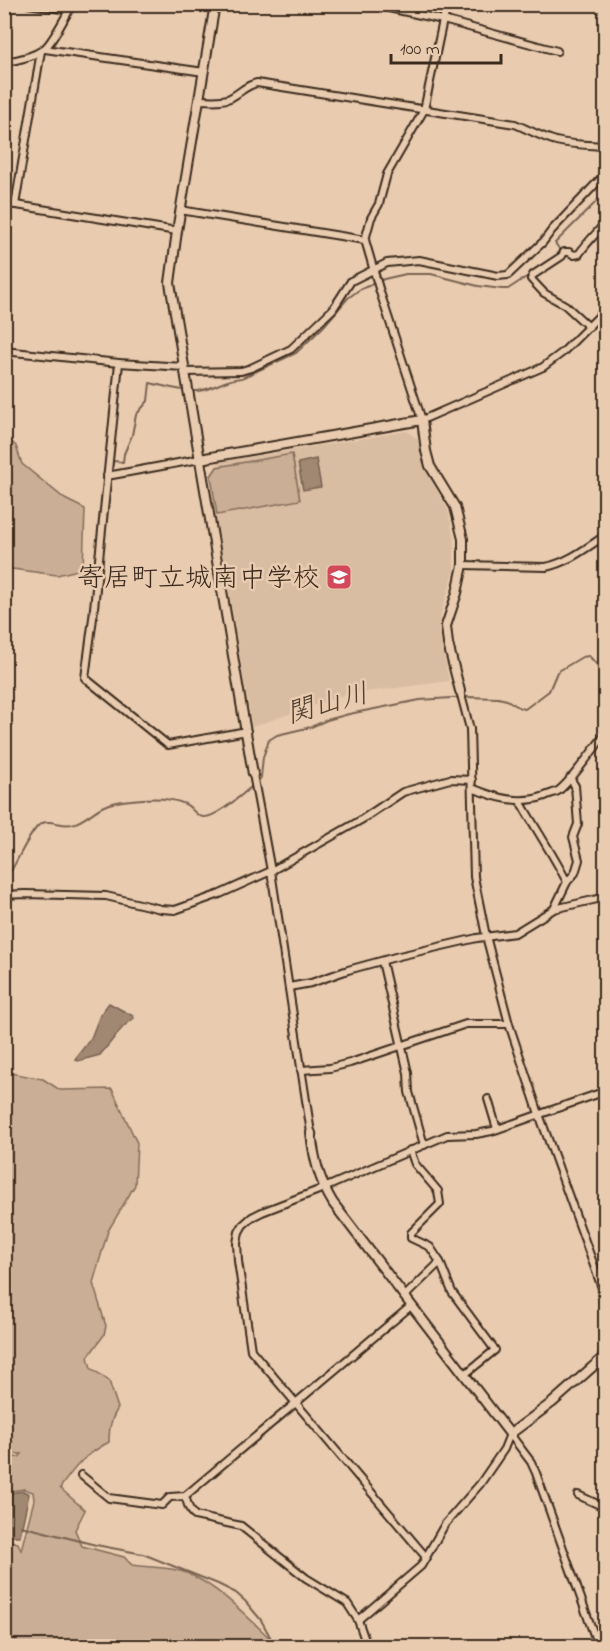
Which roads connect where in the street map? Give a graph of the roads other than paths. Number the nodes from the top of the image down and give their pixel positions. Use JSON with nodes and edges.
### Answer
{"nodes":[{"id":1,"x":28,"y":4,"type":"edge"},
{"id":2,"x":215,"y":4,"type":"edge"},
{"id":3,"x":371,"y":4,"type":"edge"},
{"id":4,"x":449,"y":4,"type":"edge"},
{"id":5,"x":71,"y":7,"type":"edge"},
{"id":6,"x":443,"y":21,"type":"junction"},
{"id":7,"x":43,"y":50,"type":"junction"},
{"id":8,"x":557,"y":51,"type":"dead end"},
{"id":9,"x":4,"y":62,"type":"edge"},
{"id":10,"x":204,"y":72,"type":"junction"},
{"id":11,"x":199,"y":100,"type":"junction"},
{"id":12,"x":424,"y":110,"type":"junction"},
{"id":13,"x":606,"y":146,"type":"edge"},
{"id":14,"x":606,"y":173,"type":"edge"},
{"id":15,"x":4,"y":203,"type":"edge"},
{"id":16,"x":15,"y":204,"type":"junction"},
{"id":17,"x":180,"y":210,"type":"junction"},
{"id":18,"x":606,"y":222,"type":"edge"},
{"id":19,"x":177,"y":231,"type":"junction"},
{"id":20,"x":365,"y":240,"type":"junction"},
{"id":21,"x":374,"y":268,"type":"junction"},
{"id":22,"x":606,"y":309,"type":"edge"},
{"id":23,"x":589,"y":327,"type":"junction"},
{"id":24,"x":4,"y":351,"type":"edge"},
{"id":25,"x":119,"y":363,"type":"junction"},
{"id":26,"x":184,"y":370,"type":"junction"},
{"id":27,"x":422,"y":420,"type":"junction"},
{"id":28,"x":200,"y":459,"type":"junction"},
{"id":29,"x":107,"y":476,"type":"junction"},
{"id":30,"x":606,"y":535,"type":"edge"},
{"id":31,"x":463,"y":565,"type":"junction"},
{"id":32,"x":460,"y":691,"type":"joint"},
{"id":33,"x":247,"y":731,"type":"junction"},
{"id":34,"x":606,"y":733,"type":"edge"},
{"id":35,"x":253,"y":774,"type":"joint"},
{"id":36,"x":570,"y":778,"type":"junction"},
{"id":37,"x":472,"y":780,"type":"junction"},
{"id":38,"x":472,"y":788,"type":"junction"},
{"id":39,"x":520,"y":801,"type":"junction"},
{"id":40,"x":271,"y":872,"type":"junction"},
{"id":41,"x":567,"y":882,"type":"junction"},
{"id":42,"x":4,"y":895,"type":"edge"},
{"id":43,"x":606,"y":897,"type":"edge"},
{"id":44,"x":555,"y":909,"type":"junction"},
{"id":45,"x":486,"y":936,"type":"junction"},
{"id":46,"x":382,"y":961,"type":"junction"},
{"id":47,"x":289,"y":987,"type":"junction"},
{"id":48,"x":509,"y":1024,"type":"junction"},
{"id":49,"x":402,"y":1047,"type":"junction"},
{"id":50,"x":300,"y":1070,"type":"junction"},
{"id":51,"x":606,"y":1091,"type":"edge"},
{"id":52,"x":488,"y":1099,"type":"dead end"},
{"id":53,"x":539,"y":1114,"type":"junction"},
{"id":54,"x":497,"y":1130,"type":"junction"},
{"id":55,"x":311,"y":1133,"type":"joint"},
{"id":56,"x":424,"y":1145,"type":"junction"},
{"id":57,"x":410,"y":1150,"type":"junction"},
{"id":58,"x":324,"y":1188,"type":"junction"},
{"id":59,"x":440,"y":1262,"type":"junction"},
{"id":60,"x":405,"y":1296,"type":"junction"},
{"id":61,"x":606,"y":1299,"type":"edge"},
{"id":62,"x":411,"y":1306,"type":"junction"},
{"id":63,"x":606,"y":1355,"type":"edge"},
{"id":64,"x":464,"y":1375,"type":"junction"},
{"id":65,"x":296,"y":1403,"type":"junction"},
{"id":66,"x":510,"y":1434,"type":"junction"},
{"id":67,"x":81,"y":1475,"type":"dead end"},
{"id":68,"x":578,"y":1495,"type":"dead end"},
{"id":69,"x":185,"y":1496,"type":"junction"},
{"id":70,"x":606,"y":1508,"type":"edge"},
{"id":71,"x":426,"y":1557,"type":"junction"},
{"id":72,"x":358,"y":1620,"type":"junction"},
{"id":73,"x":367,"y":1647,"type":"edge"},
{"id":74,"x":598,"y":1647,"type":"edge"}],
"edges":[{"from":1,"to":5,"type":"street"},
{"from":2,"to":10,"type":"street"},
{"from":3,"to":6,"type":"street"},
{"from":4,"to":6,"type":"street"},
{"from":5,"to":7,"type":"street"},
{"from":6,"to":8,"type":"street"},
{"from":6,"to":12,"type":"street"},
{"from":7,"to":9,"type":"street"},
{"from":7,"to":10,"type":"street"},
{"from":7,"to":16,"type":"street"},
{"from":10,"to":11,"type":"street"},
{"from":11,"to":12,"type":"street"},
{"from":11,"to":17,"type":"street"},
{"from":12,"to":13,"type":"street"},
{"from":12,"to":20,"type":"street"},
{"from":14,"to":21,"type":"street"},
{"from":15,"to":16,"type":"street"},
{"from":16,"to":19,"type":"street"},
{"from":17,"to":19,"type":"street"},
{"from":17,"to":20,"type":"street"},
{"from":18,"to":23,"type":"street"},
{"from":19,"to":26,"type":"street"},
{"from":20,"to":21,"type":"street"},
{"from":21,"to":26,"type":"street"},
{"from":21,"to":27,"type":"street"},
{"from":22,"to":23,"type":"street"},
{"from":23,"to":27,"type":"street"},
{"from":24,"to":25,"type":"street"},
{"from":25,"to":26,"type":"street"},
{"from":25,"to":29,"type":"street"},
{"from":26,"to":28,"type":"street"},
{"from":27,"to":28,"type":"street"},
{"from":27,"to":31,"type":"street"},
{"from":28,"to":29,"type":"street"},
{"from":28,"to":33,"type":"street"},
{"from":29,"to":33,"type":"street"},
{"from":30,"to":31,"type":"street"},
{"from":31,"to":32,"type":"street"},
{"from":32,"to":37,"type":"street"},
{"from":33,"to":35,"type":"street"},
{"from":34,"to":36,"type":"street"},
{"from":35,"to":40,"type":"street"},
{"from":36,"to":39,"type":"street"},
{"from":36,"to":41,"type":"street"},
{"from":37,"to":38,"type":"street"},
{"from":37,"to":40,"type":"street"},
{"from":38,"to":39,"type":"street"},
{"from":38,"to":45,"type":"street"},
{"from":39,"to":41,"type":"street"},
{"from":40,"to":42,"type":"street"},
{"from":40,"to":47,"type":"street"},
{"from":41,"to":44,"type":"street"},
{"from":43,"to":44,"type":"street"},
{"from":44,"to":45,"type":"street"},
{"from":45,"to":46,"type":"street"},
{"from":45,"to":48,"type":"street"},
{"from":46,"to":47,"type":"street"},
{"from":46,"to":49,"type":"street"},
{"from":47,"to":50,"type":"street"},
{"from":48,"to":49,"type":"street"},
{"from":48,"to":53,"type":"street"},
{"from":49,"to":50,"type":"street"},
{"from":49,"to":56,"type":"street"},
{"from":50,"to":55,"type":"street"},
{"from":51,"to":53,"type":"street"},
{"from":52,"to":54,"type":"street"},
{"from":53,"to":54,"type":"street"},
{"from":53,"to":61,"type":"street"},
{"from":54,"to":56,"type":"street"},
{"from":55,"to":58,"type":"street"},
{"from":56,"to":57,"type":"street"},
{"from":57,"to":58,"type":"street"},
{"from":57,"to":59,"type":"street"},
{"from":58,"to":60,"type":"street"},
{"from":58,"to":65,"type":"street"},
{"from":59,"to":60,"type":"street"},
{"from":59,"to":64,"type":"street"},
{"from":60,"to":62,"type":"street"},
{"from":62,"to":64,"type":"street"},
{"from":62,"to":65,"type":"street"},
{"from":63,"to":66,"type":"street"},
{"from":64,"to":66,"type":"street"},
{"from":65,"to":69,"type":"street"},
{"from":65,"to":71,"type":"street"},
{"from":66,"to":71,"type":"street"},
{"from":66,"to":74,"type":"street"},
{"from":67,"to":69,"type":"street"},
{"from":68,"to":70,"type":"street"},
{"from":69,"to":72,"type":"street"},
{"from":71,"to":72,"type":"street"},
{"from":72,"to":73,"type":"street"}]}
